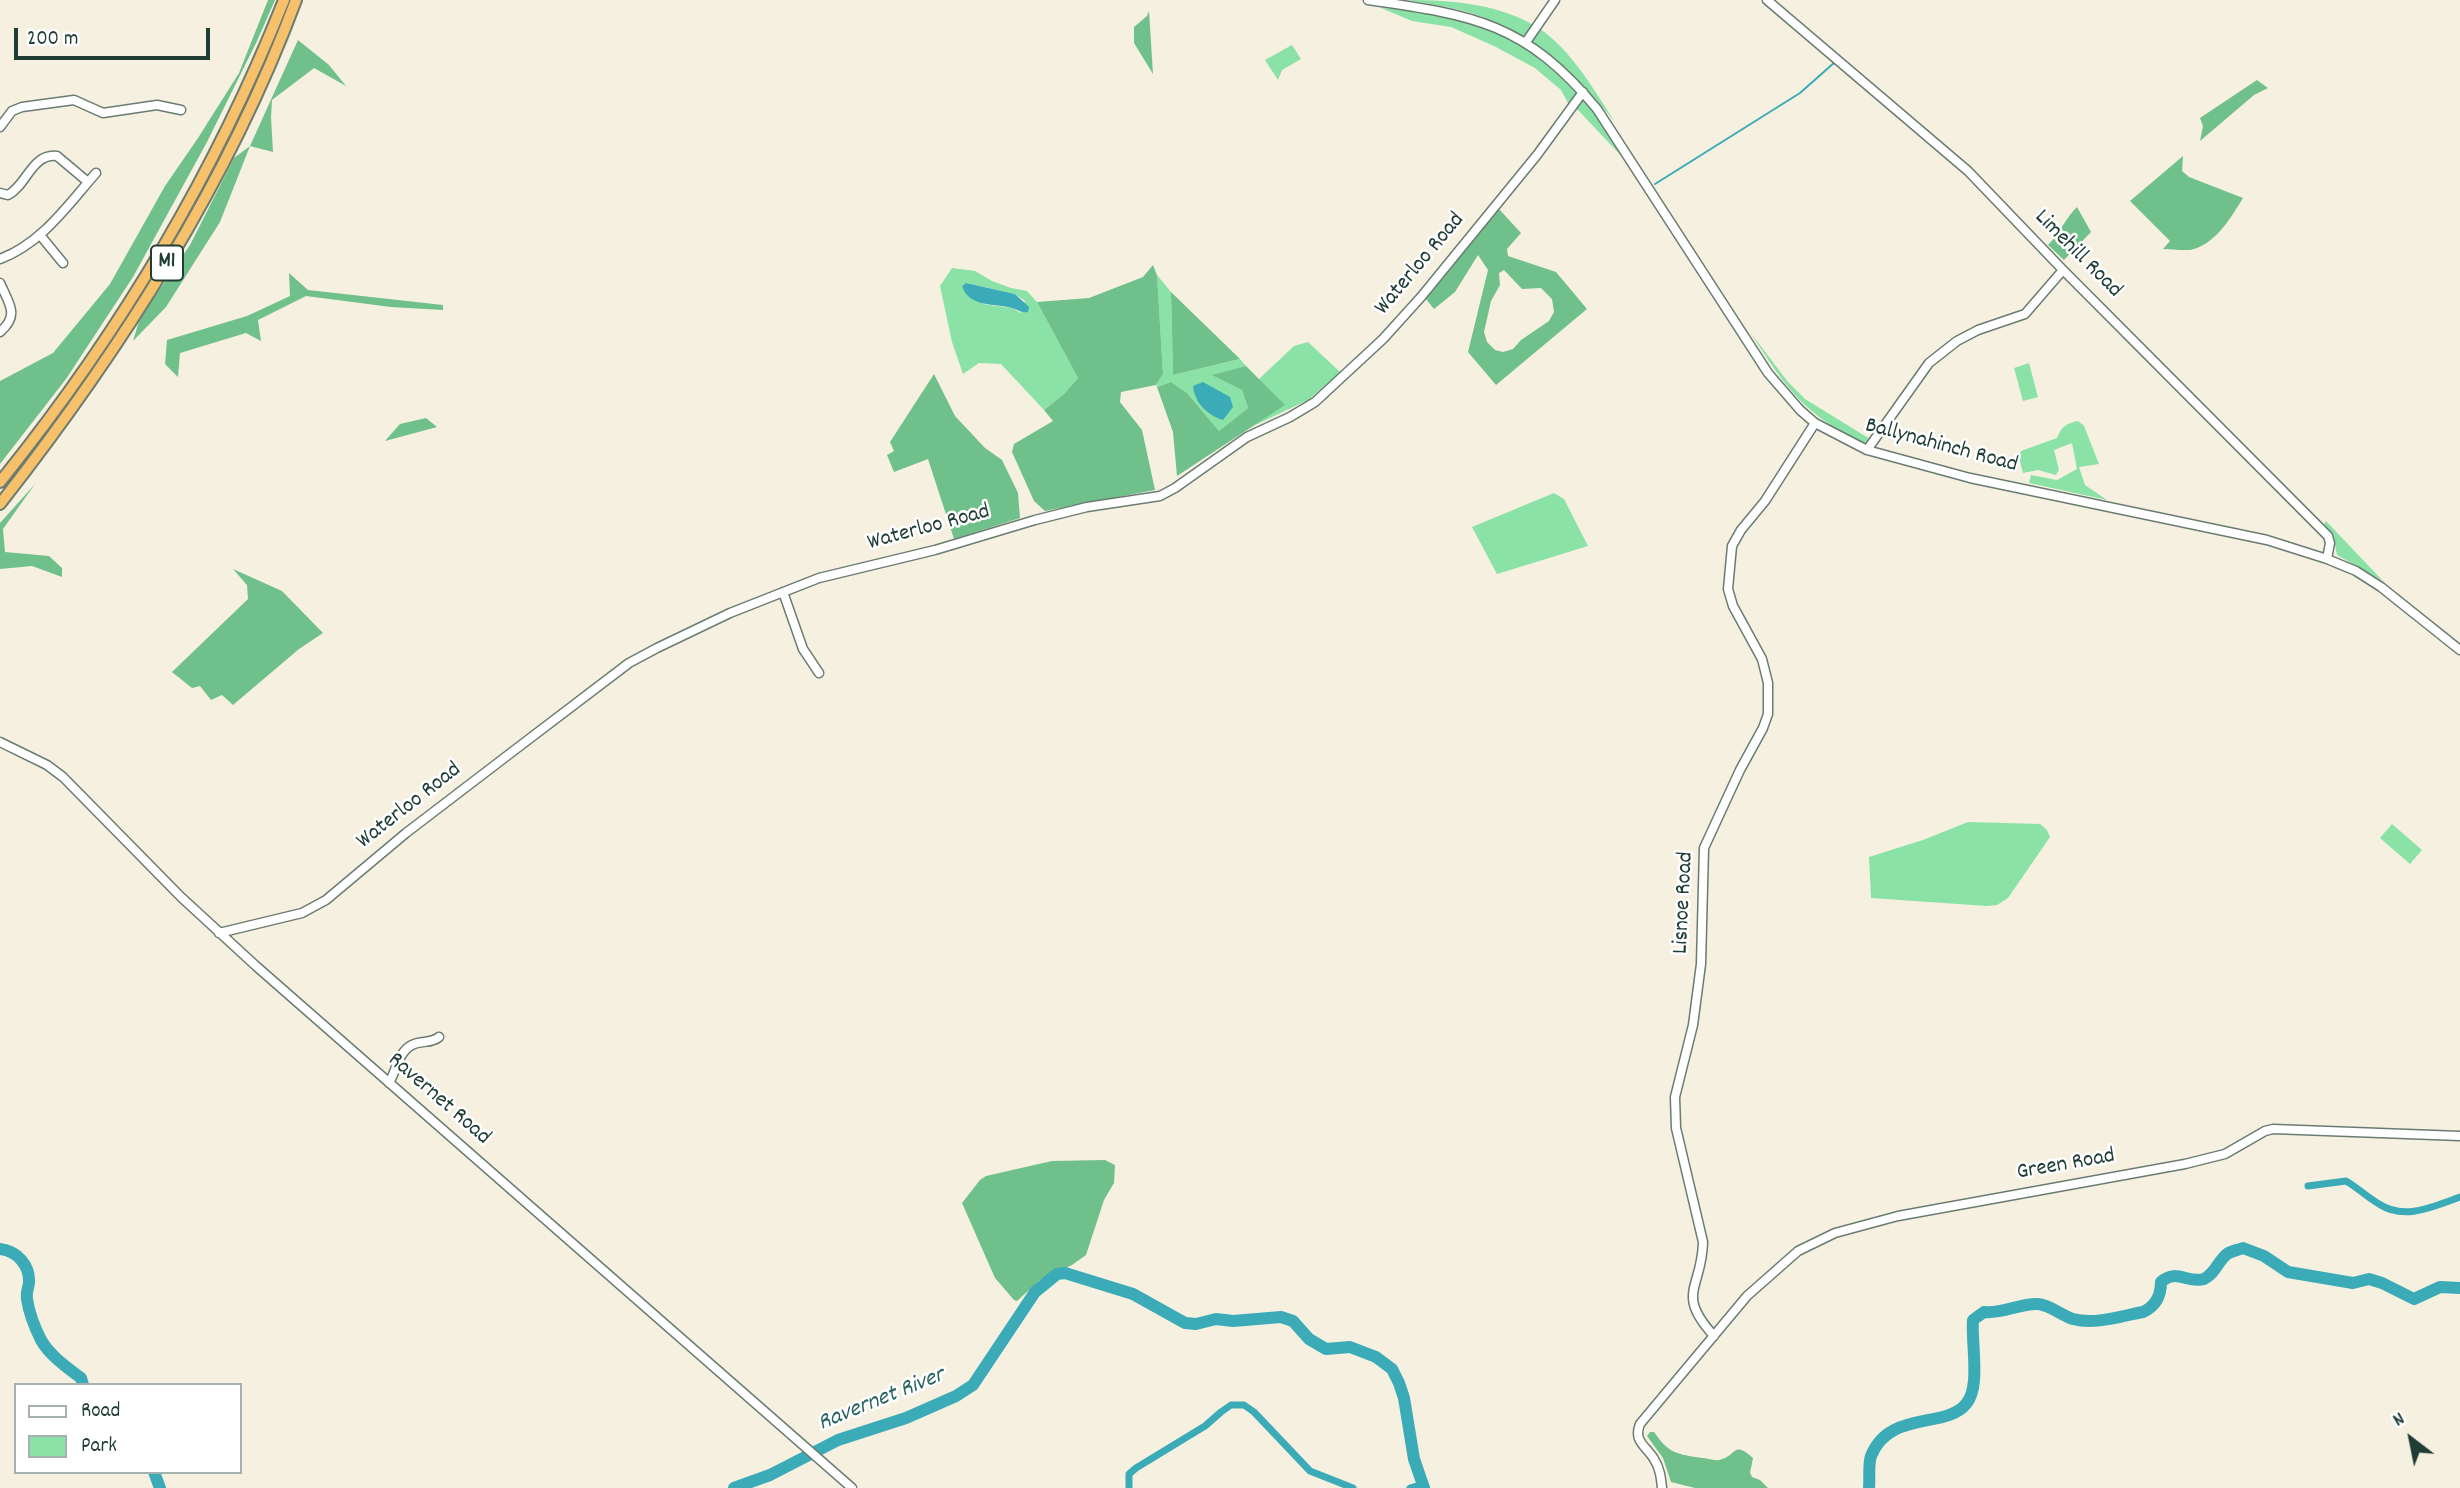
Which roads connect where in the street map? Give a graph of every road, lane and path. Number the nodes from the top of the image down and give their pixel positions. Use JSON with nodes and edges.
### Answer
{"nodes":[{"id":1,"x":284,"y":0,"type":"edge"},
{"id":2,"x":296,"y":0,"type":"edge"},
{"id":3,"x":1368,"y":0,"type":"edge"},
{"id":4,"x":1555,"y":0,"type":"edge"},
{"id":5,"x":1767,"y":0,"type":"edge"},
{"id":6,"x":1526,"y":42,"type":"junction"},
{"id":7,"x":1583,"y":92,"type":"junction"},
{"id":8,"x":181,"y":110,"type":"dead end"},
{"id":9,"x":0,"y":127,"type":"edge"},
{"id":10,"x":96,"y":173,"type":"dead end"},
{"id":11,"x":88,"y":181,"type":"junction"},
{"id":12,"x":0,"y":193,"type":"edge"},
{"id":13,"x":40,"y":235,"type":"junction"},
{"id":14,"x":0,"y":260,"type":"edge"},
{"id":15,"x":63,"y":263,"type":"dead end"},
{"id":16,"x":2063,"y":270,"type":"junction"},
{"id":17,"x":0,"y":283,"type":"edge"},
{"id":18,"x":0,"y":332,"type":"edge"},
{"id":19,"x":1815,"y":423,"type":"junction"},
{"id":20,"x":1867,"y":450,"type":"junction"},
{"id":21,"x":0,"y":482,"type":"edge"},
{"id":22,"x":0,"y":504,"type":"edge"},
{"id":23,"x":2327,"y":559,"type":"junction"},
{"id":24,"x":783,"y":592,"type":"junction"},
{"id":25,"x":2460,"y":650,"type":"edge"},
{"id":26,"x":819,"y":673,"type":"dead end"},
{"id":27,"x":0,"y":742,"type":"edge"},
{"id":28,"x":219,"y":933,"type":"junction"},
{"id":29,"x":439,"y":1037,"type":"dead end"},
{"id":30,"x":389,"y":1083,"type":"junction"},
{"id":31,"x":2460,"y":1136,"type":"edge"},
{"id":32,"x":1714,"y":1336,"type":"junction"},
{"id":33,"x":852,"y":1488,"type":"edge"},
{"id":34,"x":1662,"y":1488,"type":"edge"}],
"edges":[{"from":1,"to":21,"type":"highway","number":"M1"},
{"from":2,"to":22,"type":"highway","number":"M1"},
{"from":3,"to":6,"type":"street","name":"Ballynahinch Road"},
{"from":4,"to":6,"type":"street"},
{"from":5,"to":16,"type":"street","name":"Limehill Road"},
{"from":6,"to":7,"type":"street","name":"Ballynahinch Road"},
{"from":7,"to":19,"type":"street","name":"Ballynahinch Road"},
{"from":7,"to":24,"type":"street","name":"Waterloo Road"},
{"from":8,"to":9,"type":"street"},
{"from":10,"to":11,"type":"street"},
{"from":11,"to":12,"type":"street"},
{"from":11,"to":13,"type":"street"},
{"from":13,"to":14,"type":"street"},
{"from":13,"to":15,"type":"street"},
{"from":16,"to":20,"type":"street"},
{"from":16,"to":23,"type":"street","name":"Limehill Road"},
{"from":17,"to":18,"type":"street"},
{"from":19,"to":20,"type":"street","name":"Ballynahinch Road"},
{"from":19,"to":32,"type":"street","name":"Lisnoe Road"},
{"from":20,"to":23,"type":"street","name":"Ballynahinch Road"},
{"from":23,"to":25,"type":"street","name":"Ballynahinch Road"},
{"from":24,"to":26,"type":"street"},
{"from":24,"to":28,"type":"street","name":"Waterloo Road"},
{"from":27,"to":28,"type":"street","name":"Ravernet Road"},
{"from":28,"to":30,"type":"street","name":"Ravernet Road"},
{"from":29,"to":30,"type":"street"},
{"from":30,"to":33,"type":"street","name":"Ravernet Road"},
{"from":31,"to":32,"type":"street","name":"Green Road"},
{"from":32,"to":34,"type":"street","name":"Green Road"}]}
